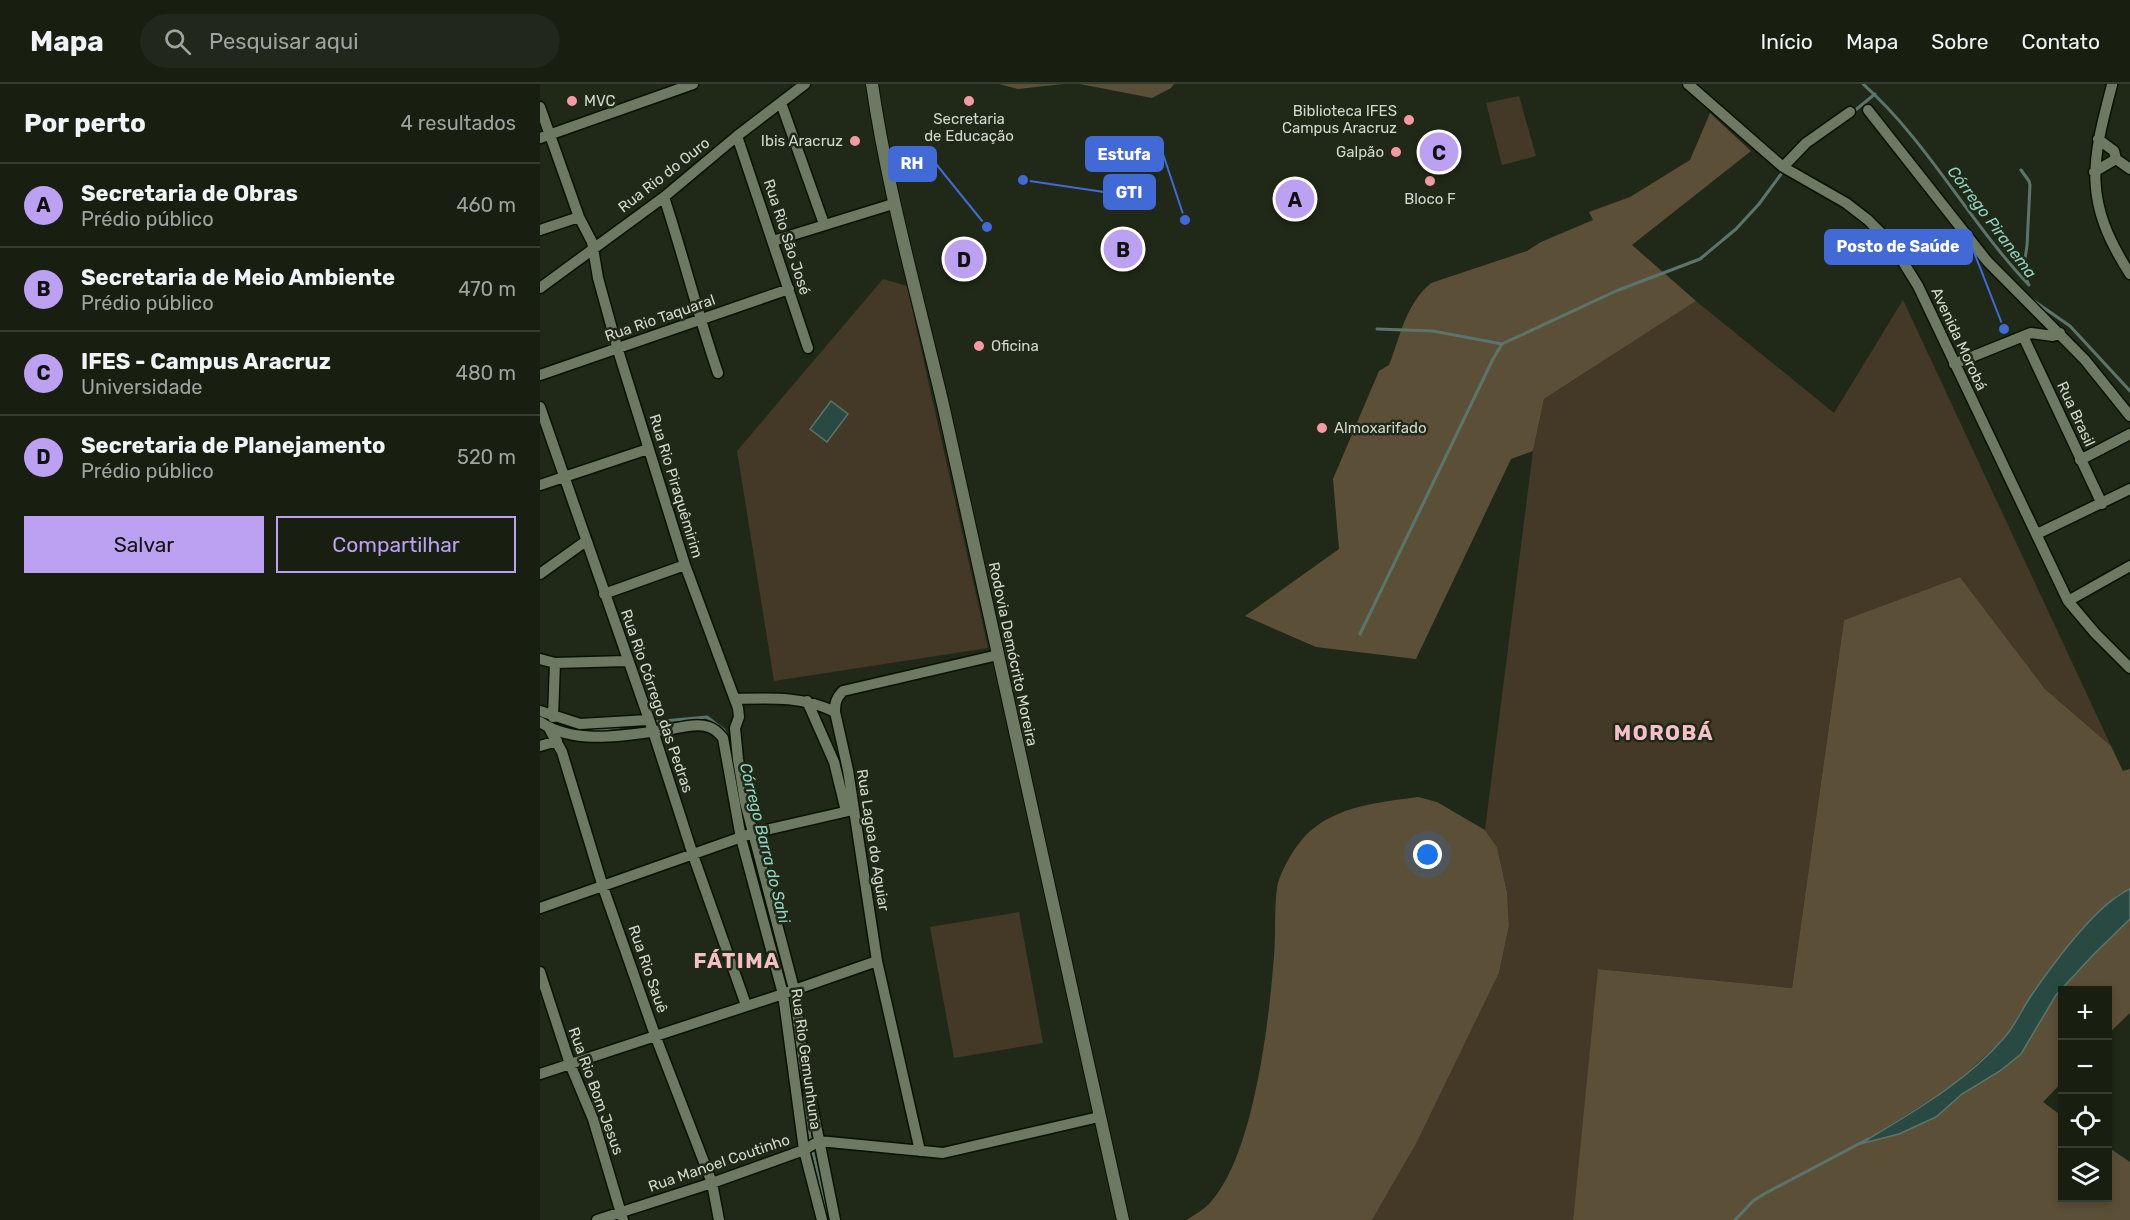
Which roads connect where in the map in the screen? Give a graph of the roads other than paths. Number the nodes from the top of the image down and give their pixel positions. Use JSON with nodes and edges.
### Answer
{"nodes":[{"id":1,"x":693,"y":84,"type":"edge"},
{"id":2,"x":805,"y":84,"type":"edge"},
{"id":3,"x":1688,"y":84,"type":"edge"},
{"id":4,"x":2114,"y":84,"type":"edge"},
{"id":5,"x":871,"y":87,"type":"edge"},
{"id":6,"x":781,"y":103,"type":"junction"},
{"id":7,"x":540,"y":107,"type":"edge"},
{"id":8,"x":1868,"y":110,"type":"dead end"},
{"id":9,"x":1850,"y":112,"type":"dead end"},
{"id":10,"x":545,"y":136,"type":"edge"},
{"id":11,"x":738,"y":136,"type":"junction"},
{"id":12,"x":2098,"y":139,"type":"junction"},
{"id":13,"x":2116,"y":159,"type":"junction"},
{"id":14,"x":1783,"y":167,"type":"junction"},
{"id":15,"x":2130,"y":169,"type":"edge"},
{"id":16,"x":2094,"y":172,"type":"junction"},
{"id":17,"x":664,"y":197,"type":"junction"},
{"id":18,"x":893,"y":204,"type":"junction"},
{"id":19,"x":579,"y":217,"type":"junction"},
{"id":20,"x":824,"y":224,"type":"junction"},
{"id":21,"x":540,"y":230,"type":"edge"},
{"id":22,"x":773,"y":241,"type":"junction"},
{"id":23,"x":593,"y":249,"type":"junction"},
{"id":24,"x":2130,"y":274,"type":"edge"},
{"id":25,"x":540,"y":288,"type":"edge"},
{"id":26,"x":789,"y":289,"type":"junction"},
{"id":27,"x":700,"y":320,"type":"junction"},
{"id":28,"x":2060,"y":333,"type":"junction"},
{"id":29,"x":2023,"y":336,"type":"junction"},
{"id":30,"x":617,"y":347,"type":"junction"},
{"id":31,"x":808,"y":348,"type":"dead end"},
{"id":32,"x":1954,"y":364,"type":"junction"},
{"id":33,"x":718,"y":373,"type":"dead end"},
{"id":34,"x":540,"y":375,"type":"edge"},
{"id":35,"x":540,"y":407,"type":"edge"},
{"id":36,"x":2130,"y":416,"type":"edge"},
{"id":37,"x":2130,"y":434,"type":"edge"},
{"id":38,"x":648,"y":449,"type":"junction"},
{"id":39,"x":2080,"y":460,"type":"junction"},
{"id":40,"x":566,"y":477,"type":"junction"},
{"id":41,"x":540,"y":485,"type":"edge"},
{"id":42,"x":2130,"y":489,"type":"edge"},
{"id":43,"x":2102,"y":504,"type":"junction"},
{"id":44,"x":2037,"y":534,"type":"junction"},
{"id":45,"x":586,"y":541,"type":"junction"},
{"id":46,"x":685,"y":565,"type":"junction"},
{"id":47,"x":2130,"y":566,"type":"edge"},
{"id":48,"x":540,"y":574,"type":"edge"},
{"id":49,"x":604,"y":594,"type":"junction"},
{"id":50,"x":2068,"y":601,"type":"junction"},
{"id":51,"x":998,"y":655,"type":"junction"},
{"id":52,"x":540,"y":659,"type":"edge"},
{"id":53,"x":627,"y":661,"type":"junction"},
{"id":54,"x":2128,"y":661,"type":"edge"},
{"id":55,"x":555,"y":663,"type":"junction"},
{"id":56,"x":735,"y":699,"type":"junction"},
{"id":57,"x":807,"y":701,"type":"junction"},
{"id":58,"x":540,"y":711,"type":"edge"},
{"id":59,"x":835,"y":712,"type":"junction"},
{"id":60,"x":553,"y":717,"type":"junction"},
{"id":61,"x":648,"y":720,"type":"junction"},
{"id":62,"x":545,"y":725,"type":"edge"},
{"id":63,"x":735,"y":728,"type":"joint"},
{"id":64,"x":653,"y":731,"type":"junction"},
{"id":65,"x":557,"y":741,"type":"junction"},
{"id":66,"x":540,"y":746,"type":"edge"},
{"id":67,"x":850,"y":811,"type":"junction"},
{"id":68,"x":753,"y":833,"type":"junction"},
{"id":69,"x":741,"y":838,"type":"junction"},
{"id":70,"x":693,"y":855,"type":"junction"},
{"id":71,"x":603,"y":887,"type":"junction"},
{"id":72,"x":540,"y":908,"type":"edge"},
{"id":73,"x":877,"y":961,"type":"junction"},
{"id":74,"x":540,"y":972,"type":"edge"},
{"id":75,"x":794,"y":989,"type":"junction"},
{"id":76,"x":783,"y":994,"type":"junction"},
{"id":77,"x":746,"y":1005,"type":"junction"},
{"id":78,"x":655,"y":1035,"type":"junction"},
{"id":79,"x":570,"y":1064,"type":"junction"},
{"id":80,"x":540,"y":1074,"type":"edge"},
{"id":81,"x":1099,"y":1117,"type":"junction"},
{"id":82,"x":819,"y":1141,"type":"junction"},
{"id":83,"x":804,"y":1150,"type":"junction"},
{"id":84,"x":920,"y":1151,"type":"junction"},
{"id":85,"x":712,"y":1183,"type":"junction"},
{"id":86,"x":622,"y":1216,"type":"edge"},
{"id":87,"x":597,"y":1220,"type":"edge"},
{"id":88,"x":719,"y":1220,"type":"edge"},
{"id":89,"x":822,"y":1220,"type":"edge"},
{"id":90,"x":835,"y":1220,"type":"edge"},
{"id":91,"x":1123,"y":1220,"type":"edge"}],
"edges":[{"from":1,"to":10,"type":"street"},
{"from":2,"to":6,"type":"street","name":"Rua Rio do Ouro"},
{"from":3,"to":14,"type":"street","name":"Avenida Morobá"},
{"from":4,"to":12,"type":"street"},
{"from":5,"to":18,"type":"street","name":"Rodovia Demócrito Moreira"},
{"from":6,"to":11,"type":"street","name":"Rua Rio do Ouro"},
{"from":6,"to":20,"type":"street"},
{"from":7,"to":10,"type":"street","name":"Rua Rio Piraquêmirim"},
{"from":8,"to":28,"type":"street"},
{"from":9,"to":14,"type":"street"},
{"from":10,"to":19,"type":"street","name":"Rua Rio Piraquêmirim"},
{"from":11,"to":17,"type":"street","name":"Rua Rio do Ouro"},
{"from":11,"to":22,"type":"street","name":"Rua Rio São José"},
{"from":12,"to":13,"type":"street"},
{"from":12,"to":16,"type":"street"},
{"from":13,"to":15,"type":"street"},
{"from":13,"to":16,"type":"street"},
{"from":14,"to":32,"type":"street","name":"Avenida Morobá"},
{"from":16,"to":24,"type":"street"},
{"from":17,"to":23,"type":"street","name":"Rua Rio do Ouro"},
{"from":17,"to":27,"type":"street"},
{"from":18,"to":20,"type":"street"},
{"from":18,"to":51,"type":"street","name":"Rodovia Demócrito Moreira"},
{"from":19,"to":21,"type":"street"},
{"from":19,"to":23,"type":"street","name":"Rua Rio Piraquêmirim"},
{"from":20,"to":22,"type":"street"},
{"from":22,"to":26,"type":"street","name":"Rua Rio São José"},
{"from":23,"to":25,"type":"street","name":"Rua Rio do Ouro"},
{"from":23,"to":30,"type":"street","name":"Rua Rio Piraquêmirim"},
{"from":26,"to":27,"type":"street","name":"Rua Rio Taquaral"},
{"from":26,"to":31,"type":"street","name":"Rua Rio São José"},
{"from":27,"to":30,"type":"street","name":"Rua Rio Taquaral"},
{"from":27,"to":33,"type":"street"},
{"from":28,"to":29,"type":"street"},
{"from":28,"to":36,"type":"street"},
{"from":29,"to":32,"type":"street"},
{"from":29,"to":39,"type":"street","name":"Rua Brasil"},
{"from":30,"to":34,"type":"street","name":"Rua Rio Taquaral"},
{"from":30,"to":38,"type":"street","name":"Rua Rio Piraquêmirim"},
{"from":32,"to":44,"type":"street","name":"Avenida Morobá"},
{"from":35,"to":40,"type":"street","name":"Rua Rio Córrego das Pedras"},
{"from":37,"to":39,"type":"street"},
{"from":38,"to":40,"type":"street"},
{"from":38,"to":46,"type":"street","name":"Rua Rio Piraquêmirim"},
{"from":39,"to":43,"type":"street","name":"Rua Brasil"},
{"from":40,"to":41,"type":"street"},
{"from":40,"to":45,"type":"street","name":"Rua Rio Córrego das Pedras"},
{"from":42,"to":43,"type":"street"},
{"from":43,"to":44,"type":"street"},
{"from":44,"to":50,"type":"street","name":"Avenida Morobá"},
{"from":45,"to":48,"type":"street"},
{"from":45,"to":49,"type":"street","name":"Rua Rio Córrego das Pedras"},
{"from":46,"to":49,"type":"street"},
{"from":46,"to":56,"type":"street","name":"Rua Rio Piraquêmirim"},
{"from":47,"to":50,"type":"street"},
{"from":49,"to":53,"type":"street","name":"Rua Rio Córrego das Pedras"},
{"from":50,"to":54,"type":"street","name":"Avenida Morobá"},
{"from":51,"to":59,"type":"street"},
{"from":51,"to":81,"type":"street","name":"Rodovia Demócrito Moreira"},
{"from":52,"to":55,"type":"street"},
{"from":53,"to":55,"type":"street"},
{"from":53,"to":61,"type":"street","name":"Rua Rio Córrego das Pedras"},
{"from":55,"to":60,"type":"street"},
{"from":56,"to":57,"type":"street"},
{"from":56,"to":63,"type":"street","name":"Rua Rio Piraquêmirim"},
{"from":57,"to":59,"type":"street"},
{"from":57,"to":67,"type":"street"},
{"from":58,"to":60,"type":"street"},
{"from":59,"to":67,"type":"street","name":"Rua Lagoa do Aguiar"},
{"from":60,"to":61,"type":"street"},
{"from":61,"to":64,"type":"street","name":"Rua Rio Córrego das Pedras"},
{"from":62,"to":64,"type":"street","name":"Rua Rio Gemunhuna"},
{"from":62,"to":65,"type":"street","name":"Rua Rio Sauê"},
{"from":63,"to":68,"type":"street","name":"Rua Rio Gemunhuna"},
{"from":64,"to":69,"type":"street","name":"Rua Rio Gemunhuna"},
{"from":64,"to":70,"type":"street","name":"Rua Rio Córrego das Pedras"},
{"from":65,"to":66,"type":"street"},
{"from":65,"to":71,"type":"street","name":"Rua Rio Sauê"},
{"from":67,"to":68,"type":"street"},
{"from":67,"to":73,"type":"street","name":"Rua Lagoa do Aguiar"},
{"from":68,"to":69,"type":"street"},
{"from":68,"to":75,"type":"street","name":"Rua Rio Gemunhuna"},
{"from":69,"to":70,"type":"street"},
{"from":69,"to":76,"type":"street","name":"Rua Rio Gemunhuna"},
{"from":70,"to":71,"type":"street"},
{"from":70,"to":77,"type":"street","name":"Rua Rio Córrego das Pedras"},
{"from":71,"to":72,"type":"street"},
{"from":71,"to":78,"type":"street","name":"Rua Rio Sauê"},
{"from":73,"to":75,"type":"street"},
{"from":73,"to":84,"type":"street","name":"Rua Lagoa do Aguiar"},
{"from":74,"to":79,"type":"street","name":"Rua Rio Bom Jesus"},
{"from":75,"to":76,"type":"street"},
{"from":75,"to":82,"type":"street","name":"Rua Rio Gemunhuna"},
{"from":76,"to":77,"type":"street"},
{"from":76,"to":83,"type":"street","name":"Rua Rio Gemunhuna"},
{"from":77,"to":78,"type":"street"},
{"from":78,"to":79,"type":"street"},
{"from":78,"to":85,"type":"street","name":"Rua Rio Sauê"},
{"from":79,"to":80,"type":"street"},
{"from":79,"to":86,"type":"street","name":"Rua Rio Bom Jesus"},
{"from":81,"to":84,"type":"street"},
{"from":81,"to":91,"type":"street","name":"Rodovia Demócrito Moreira"},
{"from":82,"to":83,"type":"street","name":"Rua Manoel Coutinho"},
{"from":82,"to":84,"type":"street"},
{"from":82,"to":90,"type":"street","name":"Rua Rio Gemunhuna"},
{"from":83,"to":85,"type":"street","name":"Rua Manoel Coutinho"},
{"from":83,"to":89,"type":"street","name":"Rua Rio Gemunhuna"},
{"from":85,"to":86,"type":"street","name":"Rua Manoel Coutinho"},
{"from":85,"to":88,"type":"street","name":"Rua Rio Sauê"},
{"from":86,"to":87,"type":"street","name":"Rua Manoel Coutinho"}]}
